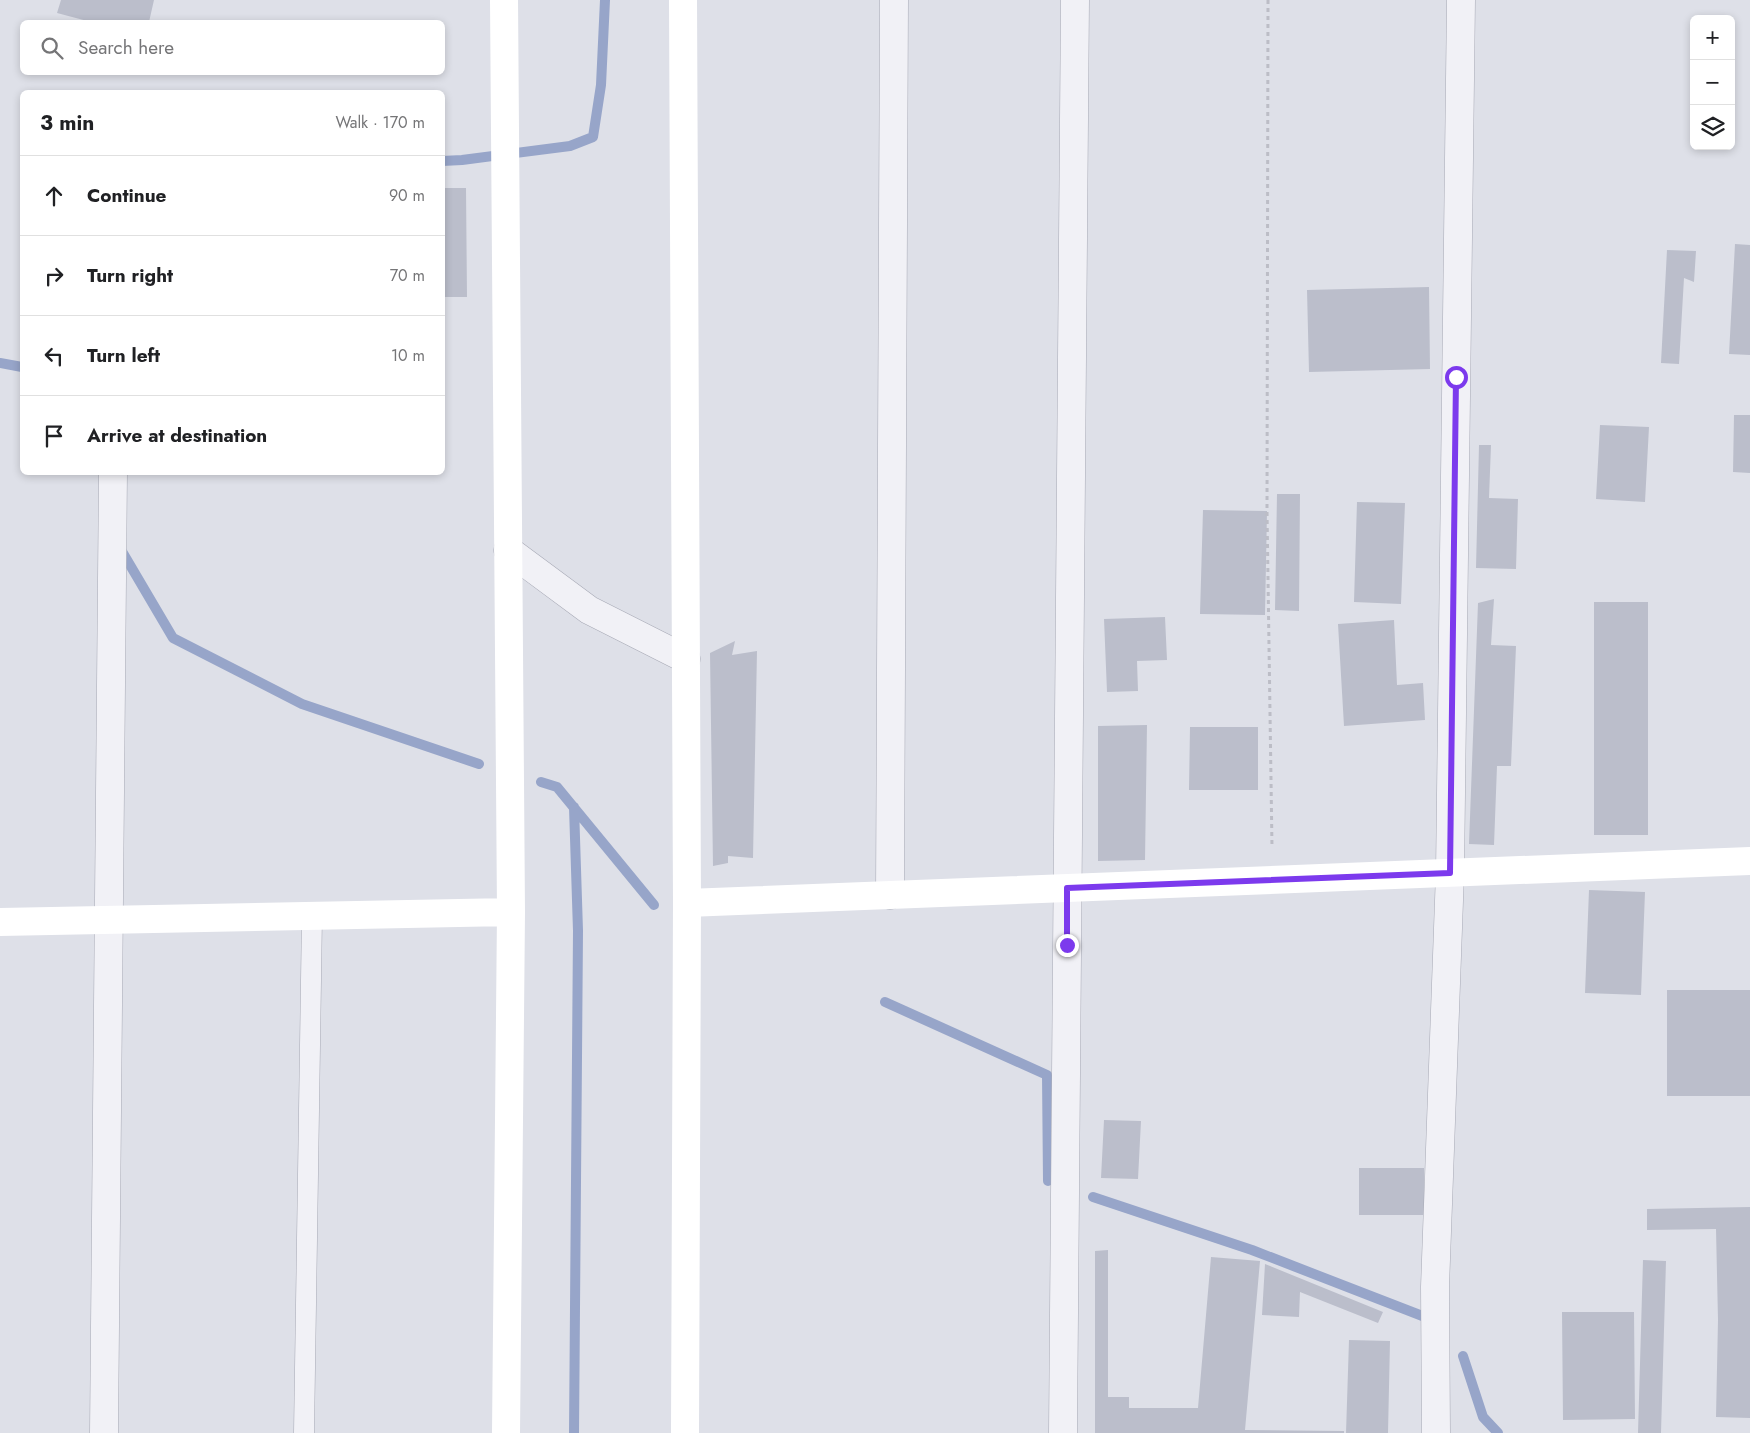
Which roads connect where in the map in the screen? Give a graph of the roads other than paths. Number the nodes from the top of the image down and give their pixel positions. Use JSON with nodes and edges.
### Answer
{"nodes":[{"id":1,"x":504,"y":0,"type":"edge"},
{"id":2,"x":683,"y":0,"type":"edge"},
{"id":3,"x":894,"y":0,"type":"edge"},
{"id":4,"x":1075,"y":0,"type":"edge"},
{"id":5,"x":1461,"y":0,"type":"edge"},
{"id":6,"x":114,"y":475,"type":"edge"},
{"id":7,"x":508,"y":550,"type":"junction"},
{"id":8,"x":686,"y":659,"type":"junction"},
{"id":9,"x":1750,"y":861,"type":"edge"},
{"id":10,"x":1450,"y":873,"type":"junction"},
{"id":11,"x":1067,"y":888,"type":"junction"},
{"id":12,"x":890,"y":895,"type":"junction"},
{"id":13,"x":687,"y":903,"type":"junction"},
{"id":14,"x":511,"y":912,"type":"junction"},
{"id":15,"x":312,"y":916,"type":"junction"},
{"id":16,"x":109,"y":920,"type":"junction"},
{"id":17,"x":0,"y":922,"type":"edge"},
{"id":18,"x":104,"y":1433,"type":"edge"},
{"id":19,"x":304,"y":1433,"type":"edge"},
{"id":20,"x":506,"y":1433,"type":"edge"},
{"id":21,"x":685,"y":1433,"type":"edge"},
{"id":22,"x":1063,"y":1433,"type":"edge"},
{"id":23,"x":1436,"y":1433,"type":"edge"}],
"edges":[{"from":1,"to":7,"type":"street"},
{"from":2,"to":8,"type":"street"},
{"from":3,"to":12,"type":"street"},
{"from":4,"to":11,"type":"street"},
{"from":5,"to":10,"type":"street"},
{"from":6,"to":16,"type":"street"},
{"from":7,"to":8,"type":"street"},
{"from":7,"to":14,"type":"street"},
{"from":8,"to":13,"type":"street"},
{"from":9,"to":10,"type":"street"},
{"from":10,"to":11,"type":"street"},
{"from":10,"to":23,"type":"street"},
{"from":11,"to":12,"type":"street"},
{"from":11,"to":22,"type":"street"},
{"from":12,"to":13,"type":"street"},
{"from":13,"to":21,"type":"street"},
{"from":14,"to":15,"type":"street"},
{"from":14,"to":20,"type":"street"},
{"from":15,"to":16,"type":"street"},
{"from":15,"to":19,"type":"lane"},
{"from":16,"to":17,"type":"street"},
{"from":16,"to":18,"type":"street"}]}
